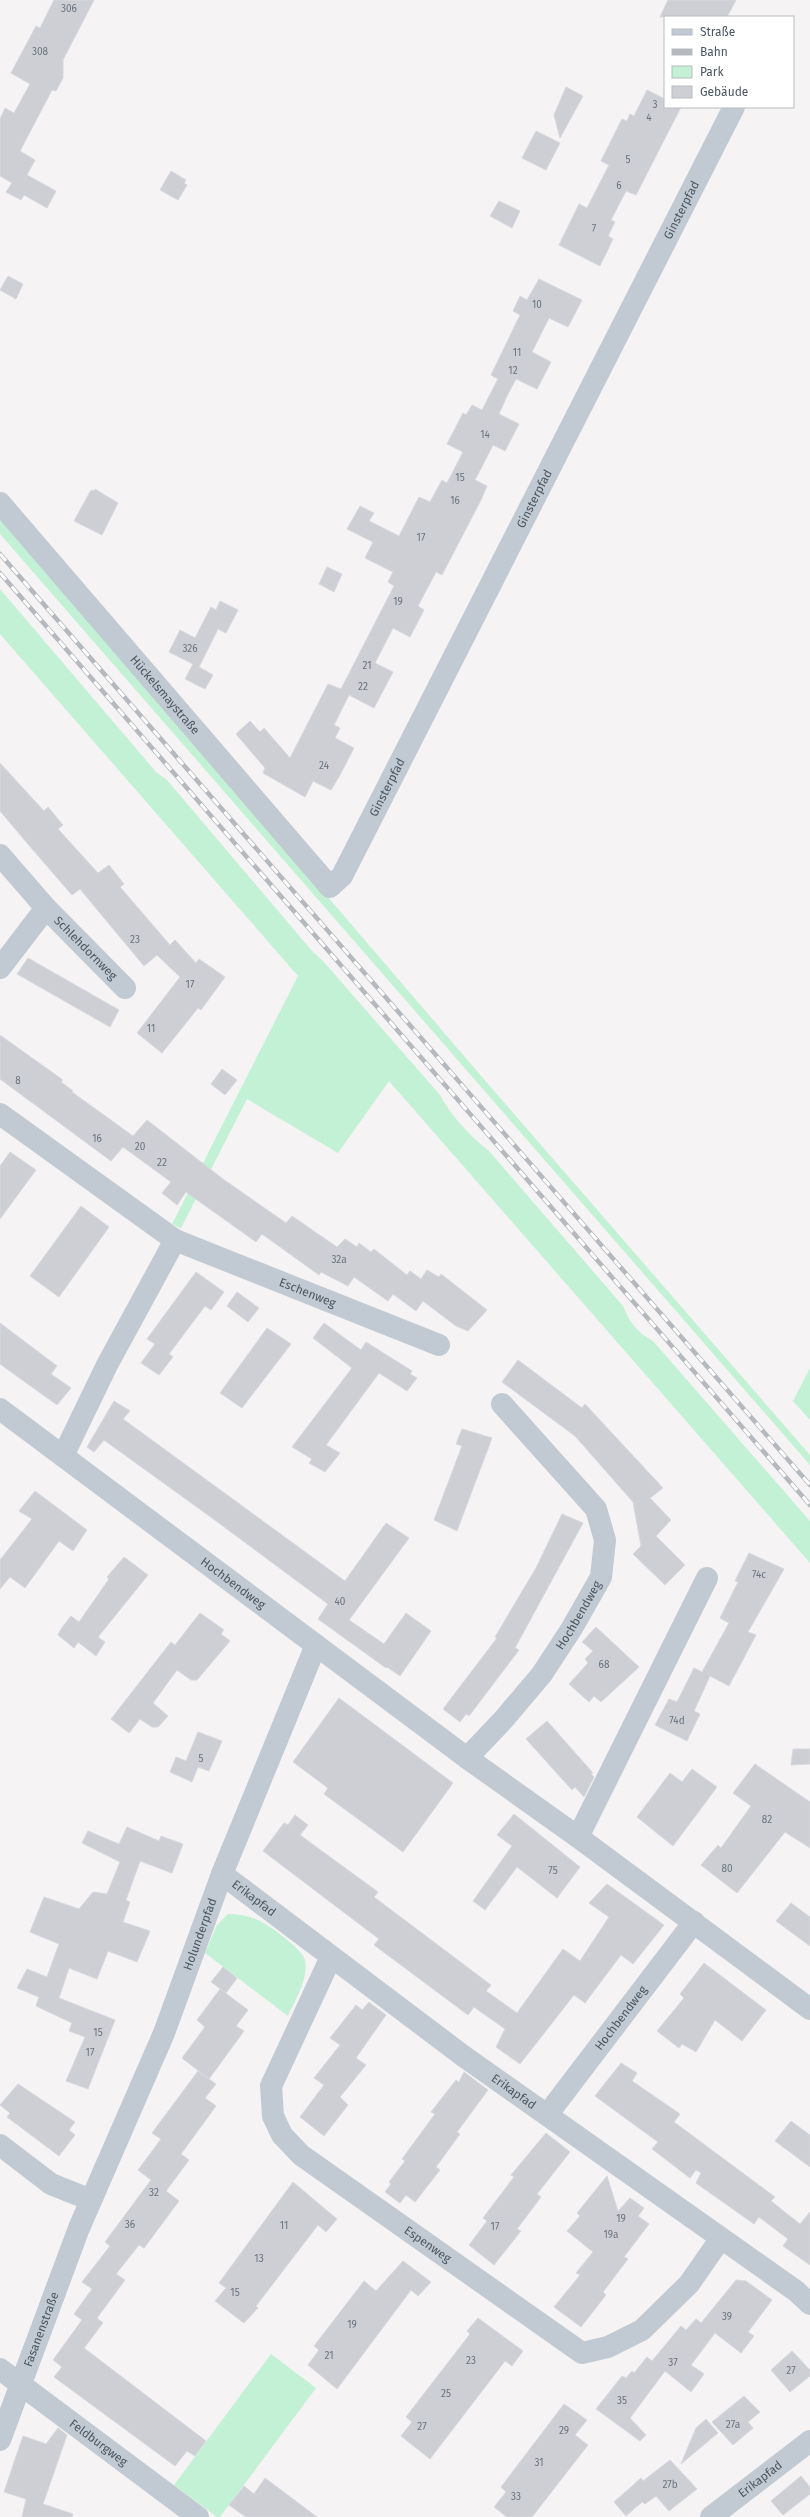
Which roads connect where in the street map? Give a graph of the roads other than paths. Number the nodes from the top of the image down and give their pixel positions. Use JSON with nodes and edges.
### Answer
{"nodes":[{"id":1,"x":733,"y":108,"type":"edge"},
{"id":2,"x":0,"y":503,"type":"edge"},
{"id":3,"x":0,"y":855,"type":"edge"},
{"id":4,"x":330,"y":887,"type":"joint"},
{"id":5,"x":46,"y":908,"type":"junction"},
{"id":6,"x":0,"y":968,"type":"edge"},
{"id":7,"x":125,"y":988,"type":"dead end"},
{"id":8,"x":0,"y":1114,"type":"edge"},
{"id":9,"x":175,"y":1240,"type":"junction"},
{"id":10,"x":439,"y":1345,"type":"dead end"},
{"id":11,"x":502,"y":1404,"type":"dead end"},
{"id":12,"x":0,"y":1409,"type":"edge"},
{"id":13,"x":63,"y":1456,"type":"junction"},
{"id":14,"x":707,"y":1578,"type":"dead end"},
{"id":15,"x":316,"y":1645,"type":"junction"},
{"id":16,"x":467,"y":1758,"type":"junction"},
{"id":17,"x":578,"y":1837,"type":"junction"},
{"id":18,"x":222,"y":1874,"type":"junction"},
{"id":19,"x":694,"y":1922,"type":"junction"},
{"id":20,"x":331,"y":1957,"type":"junction"},
{"id":21,"x":810,"y":2009,"type":"edge"},
{"id":22,"x":547,"y":2115,"type":"junction"},
{"id":23,"x":0,"y":2144,"type":"edge"},
{"id":24,"x":87,"y":2210,"type":"junction"},
{"id":25,"x":721,"y":2238,"type":"junction"},
{"id":26,"x":810,"y":2304,"type":"edge"},
{"id":27,"x":0,"y":2369,"type":"edge"},
{"id":28,"x":20,"y":2383,"type":"junction"},
{"id":29,"x":0,"y":2440,"type":"edge"},
{"id":30,"x":810,"y":2441,"type":"edge"},
{"id":31,"x":198,"y":2517,"type":"edge"},
{"id":32,"x":711,"y":2517,"type":"edge"}],
"edges":[{"from":1,"to":4,"type":"street","name":"Ginsterpfad"},
{"from":2,"to":4,"type":"street","name":"Hückelsmaystraße"},
{"from":3,"to":5,"type":"street","name":"Schlehdornweg"},
{"from":5,"to":6,"type":"street","name":"Schlehdornweg"},
{"from":5,"to":7,"type":"street","name":"Schlehdornweg"},
{"from":8,"to":9,"type":"street","name":"Eschenweg"},
{"from":9,"to":10,"type":"street","name":"Eschenweg"},
{"from":9,"to":13,"type":"street"},
{"from":11,"to":16,"type":"street","name":"Hochbendweg"},
{"from":12,"to":13,"type":"street","name":"Hochbendweg"},
{"from":13,"to":15,"type":"street","name":"Hochbendweg"},
{"from":14,"to":17,"type":"street"},
{"from":15,"to":16,"type":"street","name":"Hochbendweg"},
{"from":15,"to":18,"type":"street","name":"Holunderpfad"},
{"from":16,"to":17,"type":"street","name":"Hochbendweg"},
{"from":17,"to":19,"type":"street","name":"Hochbendweg"},
{"from":18,"to":20,"type":"street","name":"Erikapfad"},
{"from":18,"to":24,"type":"street","name":"Holunderpfad"},
{"from":19,"to":21,"type":"street","name":"Hochbendweg"},
{"from":19,"to":22,"type":"street","name":"Hochbendweg"},
{"from":20,"to":22,"type":"street","name":"Erikapfad"},
{"from":20,"to":25,"type":"street","name":"Espenweg"},
{"from":22,"to":25,"type":"street","name":"Erikapfad"},
{"from":23,"to":24,"type":"street"},
{"from":24,"to":28,"type":"street","name":"Fasanenstraße"},
{"from":25,"to":26,"type":"street","name":"Erikapfad"},
{"from":27,"to":28,"type":"street","name":"Feldburgweg"},
{"from":28,"to":29,"type":"street","name":"Fasanenstraße"},
{"from":28,"to":31,"type":"street","name":"Feldburgweg"},
{"from":30,"to":32,"type":"street","name":"Erikapfad"}]}
